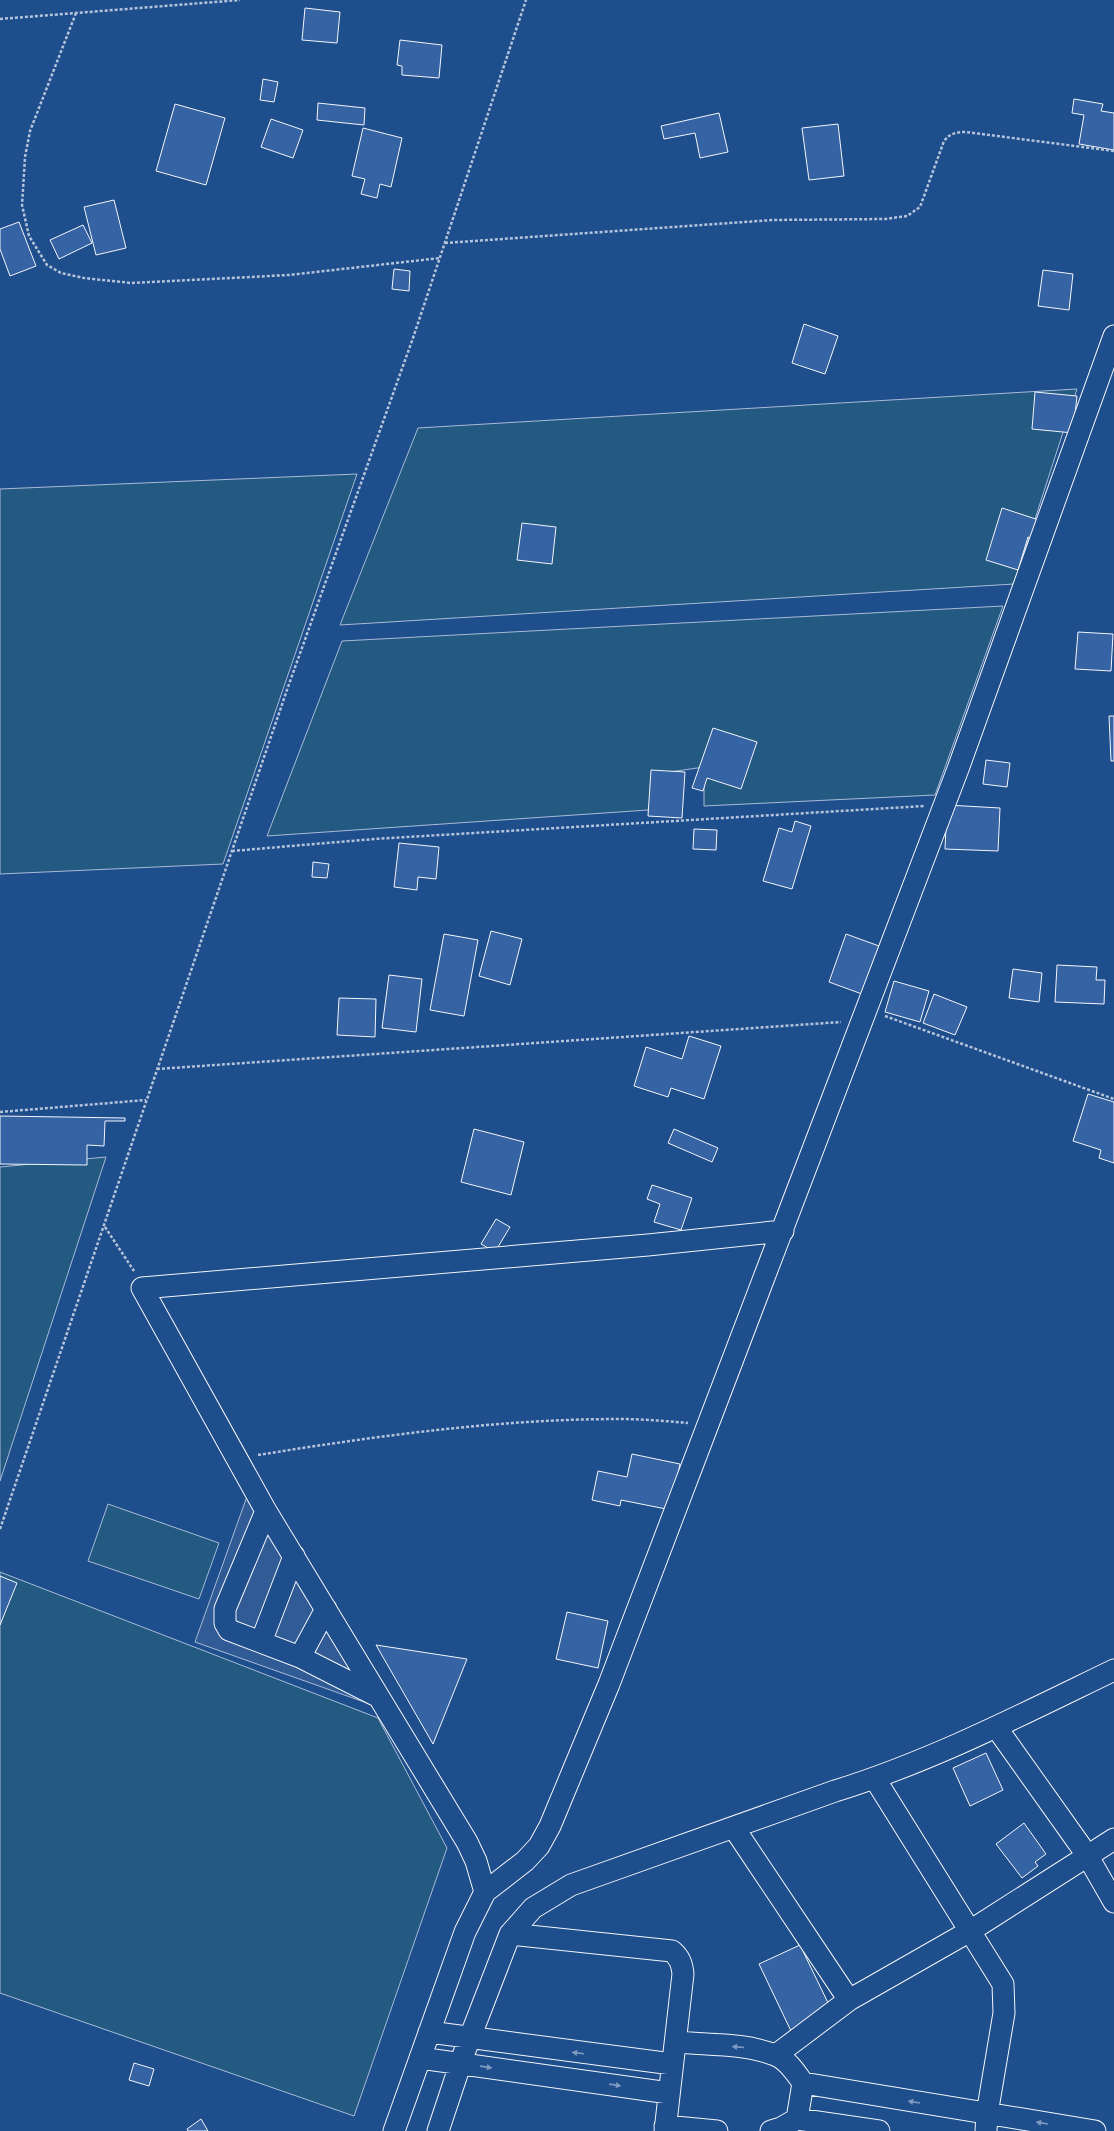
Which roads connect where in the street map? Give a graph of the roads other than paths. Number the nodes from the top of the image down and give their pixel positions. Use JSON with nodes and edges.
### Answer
{"nodes":[{"id":1,"x":1114,"y":336,"type":"edge"},
{"id":2,"x":783,"y":1231,"type":"junction"},
{"id":3,"x":266,"y":1511,"type":"junction"},
{"id":4,"x":294,"y":1556,"type":"junction"},
{"id":5,"x":326,"y":1609,"type":"junction"},
{"id":6,"x":261,"y":1642,"type":"junction"},
{"id":7,"x":300,"y":1656,"type":"junction"},
{"id":8,"x":1114,"y":1670,"type":"edge"},
{"id":9,"x":377,"y":1696,"type":"junction"},
{"id":10,"x":996,"y":1727,"type":"junction"},
{"id":11,"x":875,"y":1778,"type":"junction"},
{"id":12,"x":734,"y":1828,"type":"junction"},
{"id":13,"x":1114,"y":1839,"type":"edge"},
{"id":14,"x":1087,"y":1856,"type":"junction"},
{"id":15,"x":485,"y":1892,"type":"junction"},
{"id":16,"x":1114,"y":1902,"type":"edge"},
{"id":17,"x":970,"y":1931,"type":"junction"},
{"id":18,"x":510,"y":1934,"type":"junction"},
{"id":19,"x":849,"y":2000,"type":"junction"},
{"id":20,"x":429,"y":2032,"type":"junction"},
{"id":21,"x":469,"y":2039,"type":"junction"},
{"id":22,"x":676,"y":2042,"type":"junction"},
{"id":23,"x":776,"y":2055,"type":"junction"},
{"id":24,"x":420,"y":2058,"type":"junction"},
{"id":25,"x":460,"y":2064,"type":"junction"},
{"id":26,"x":672,"y":2064,"type":"junction"},
{"id":27,"x":803,"y":2083,"type":"junction"},
{"id":28,"x":669,"y":2093,"type":"junction"},
{"id":29,"x":797,"y":2119,"type":"junction"},
{"id":30,"x":987,"y":2123,"type":"edge"},
{"id":31,"x":665,"y":2128,"type":"edge"},
{"id":32,"x":394,"y":2131,"type":"edge"},
{"id":33,"x":438,"y":2131,"type":"edge"},
{"id":34,"x":717,"y":2131,"type":"edge"},
{"id":35,"x":771,"y":2131,"type":"edge"},
{"id":36,"x":879,"y":2131,"type":"edge"},
{"id":37,"x":1095,"y":2131,"type":"edge"}],
"edges":[{"from":1,"to":2,"type":"street"},
{"from":2,"to":3,"type":"street"},
{"from":2,"to":15,"type":"street"},
{"from":3,"to":4,"type":"street"},
{"from":3,"to":6,"type":"street"},
{"from":4,"to":5,"type":"street"},
{"from":4,"to":6,"type":"street"},
{"from":5,"to":7,"type":"street"},
{"from":5,"to":9,"type":"street"},
{"from":6,"to":7,"type":"street"},
{"from":7,"to":9,"type":"street"},
{"from":8,"to":10,"type":"street"},
{"from":9,"to":15,"type":"street"},
{"from":10,"to":11,"type":"street"},
{"from":10,"to":14,"type":"street"},
{"from":11,"to":12,"type":"street"},
{"from":11,"to":17,"type":"street"},
{"from":12,"to":18,"type":"street"},
{"from":12,"to":19,"type":"street"},
{"from":13,"to":14,"type":"street"},
{"from":14,"to":16,"type":"street"},
{"from":14,"to":17,"type":"street"},
{"from":15,"to":20,"type":"street"},
{"from":17,"to":19,"type":"street"},
{"from":17,"to":30,"type":"street"},
{"from":18,"to":21,"type":"street"},
{"from":18,"to":22,"type":"street"},
{"from":19,"to":23,"type":"street"},
{"from":20,"to":21,"type":"street"},
{"from":20,"to":24,"type":"street"},
{"from":21,"to":25,"type":"street"},
{"from":26,"to":21,"type":"street","one_way":true},
{"from":23,"to":22,"type":"street","one_way":true},
{"from":22,"to":26,"type":"street"},
{"from":23,"to":27,"type":"street"},
{"from":24,"to":25,"type":"street"},
{"from":24,"to":32,"type":"street"},
{"from":25,"to":28,"type":"street","one_way":true},
{"from":25,"to":33,"type":"street"},
{"from":26,"to":28,"type":"street"},
{"from":27,"to":29,"type":"street"},
{"from":30,"to":27,"type":"street","one_way":true},
{"from":28,"to":31,"type":"street"},
{"from":29,"to":35,"type":"street"},
{"from":29,"to":36,"type":"street"},
{"from":37,"to":30,"type":"street","one_way":true},
{"from":31,"to":34,"type":"street"}]}
